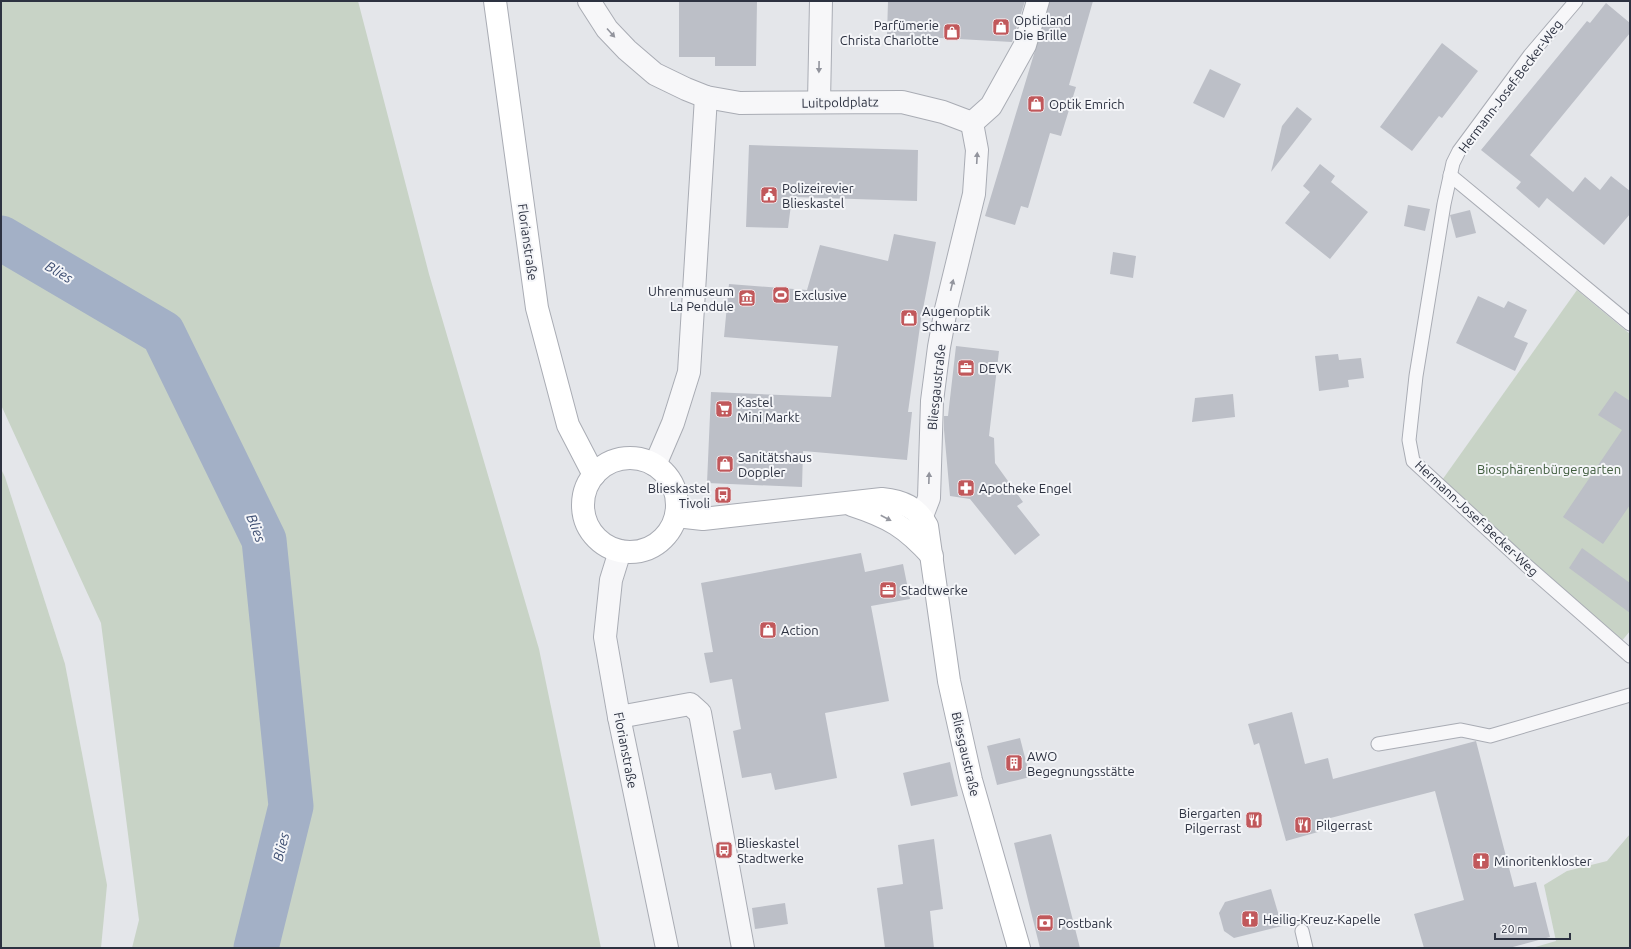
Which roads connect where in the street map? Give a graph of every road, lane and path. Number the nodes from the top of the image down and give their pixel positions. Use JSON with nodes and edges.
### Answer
{"nodes":[{"id":1,"x":495,"y":1,"type":"edge"},
{"id":2,"x":589,"y":1,"type":"edge"},
{"id":3,"x":821,"y":1,"type":"edge"},
{"id":4,"x":1038,"y":1,"type":"edge"},
{"id":5,"x":1576,"y":1,"type":"edge"},
{"id":6,"x":706,"y":97,"type":"junction"},
{"id":7,"x":819,"y":102,"type":"junction"},
{"id":8,"x":972,"y":123,"type":"junction"},
{"id":9,"x":1450,"y":175,"type":"junction"},
{"id":10,"x":1630,"y":324,"type":"edge"},
{"id":11,"x":655,"y":465,"type":"junction"},
{"id":12,"x":594,"y":475,"type":"junction"},
{"id":13,"x":849,"y":504,"type":"junction"},
{"id":14,"x":676,"y":516,"type":"junction"},
{"id":15,"x":922,"y":516,"type":"junction"},
{"id":16,"x":620,"y":551,"type":"junction"},
{"id":17,"x":932,"y":556,"type":"junction"},
{"id":18,"x":1630,"y":656,"type":"edge"},
{"id":19,"x":1630,"y":695,"type":"edge"},
{"id":20,"x":619,"y":717,"type":"junction"},
{"id":21,"x":1378,"y":744,"type":"dead end"},
{"id":22,"x":1302,"y":931,"type":"dead end"},
{"id":23,"x":667,"y":948,"type":"edge"},
{"id":24,"x":743,"y":948,"type":"edge"},
{"id":25,"x":1019,"y":948,"type":"edge"},
{"id":26,"x":1306,"y":948,"type":"edge"}],
"edges":[{"from":1,"to":12,"type":"main road","name":"Florianstraße"},
{"from":2,"to":6,"type":"street","name":"Luitpoldplatz","one_way":true},
{"from":3,"to":7,"type":"street","one_way":true},
{"from":4,"to":8,"type":"street"},
{"from":5,"to":9,"type":"lane","name":"Hermann-Josef-Becker-Weg"},
{"from":6,"to":7,"type":"street","name":"Luitpoldplatz"},
{"from":6,"to":11,"type":"street"},
{"from":7,"to":8,"type":"street","name":"Luitpoldplatz"},
{"from":15,"to":8,"type":"street","name":"Bliesgaustraße","one_way":true},
{"from":9,"to":10,"type":"lane"},
{"from":9,"to":18,"type":"lane","name":"Hermann-Josef-Becker-Weg"},
{"from":11,"to":12,"type":"main road"},
{"from":11,"to":14,"type":"main road"},
{"from":12,"to":16,"type":"main road"},
{"from":13,"to":14,"type":"main road"},
{"from":13,"to":15,"type":"main road"},
{"from":13,"to":17,"type":"main road","one_way":true},
{"from":14,"to":16,"type":"main road"},
{"from":15,"to":17,"type":"main road","name":"Bliesgaustraße"},
{"from":16,"to":20,"type":"street","name":"Florianstraße"},
{"from":17,"to":25,"type":"main road","name":"Bliesgaustraße"},
{"from":19,"to":21,"type":"lane"},
{"from":20,"to":23,"type":"street","name":"Florianstraße"},
{"from":20,"to":24,"type":"street"},
{"from":22,"to":26,"type":"lane"}]}
